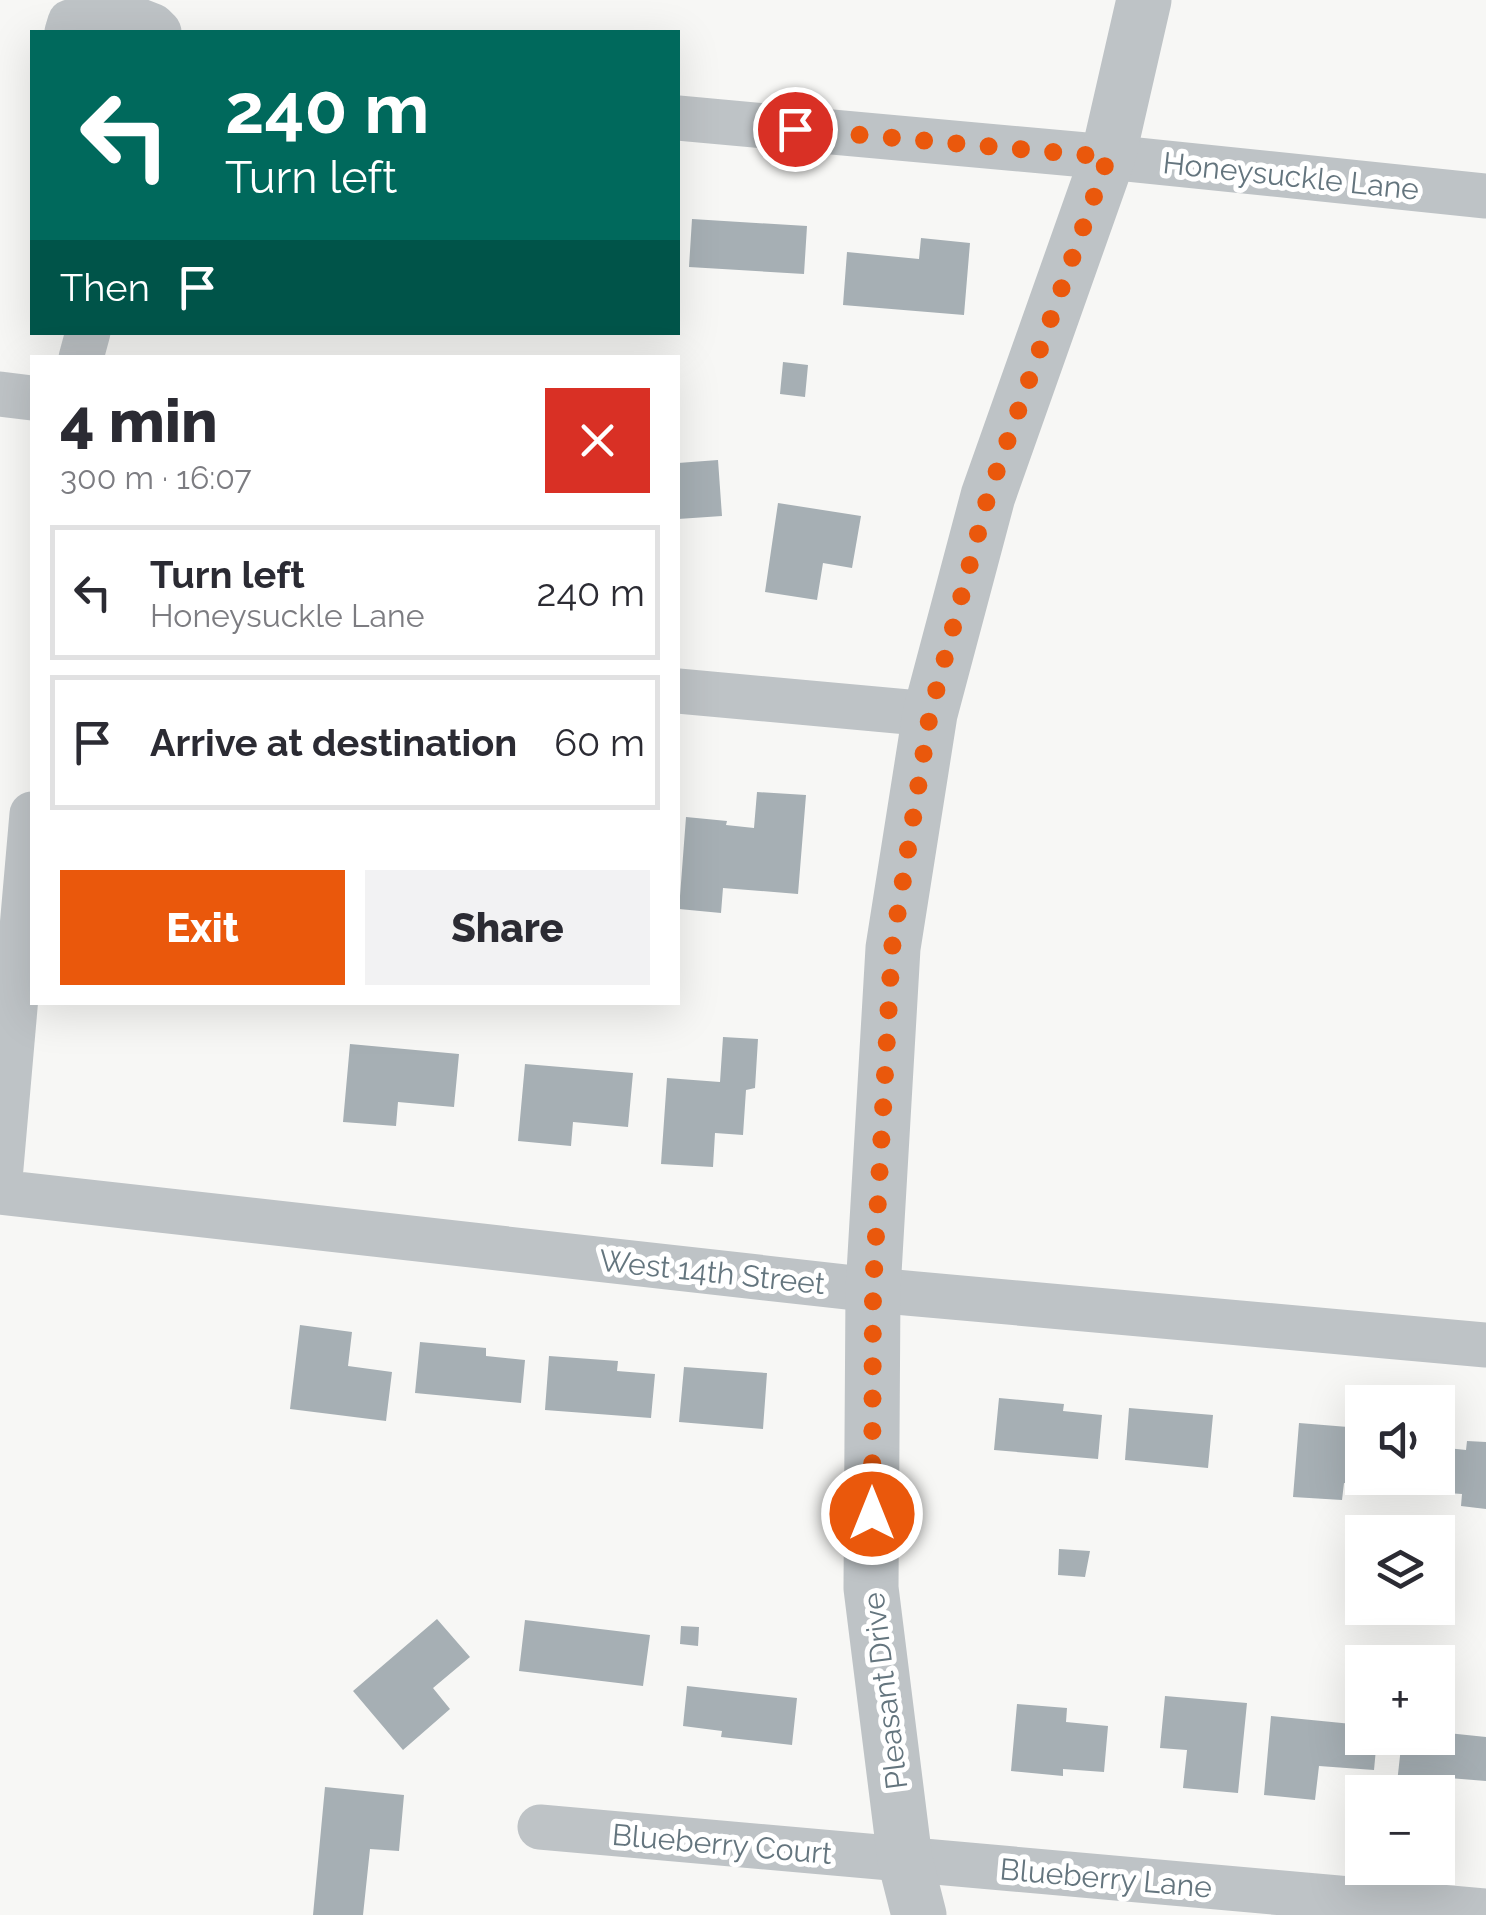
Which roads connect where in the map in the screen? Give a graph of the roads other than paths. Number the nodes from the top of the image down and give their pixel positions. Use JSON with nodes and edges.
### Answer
{"nodes":[{"id":1,"x":1144,"y":0,"type":"edge"},
{"id":2,"x":68,"y":30,"type":"edge"},
{"id":3,"x":157,"y":30,"type":"edge"},
{"id":4,"x":680,"y":118,"type":"edge"},
{"id":5,"x":1108,"y":157,"type":"junction"},
{"id":6,"x":1486,"y":196,"type":"edge"},
{"id":7,"x":0,"y":394,"type":"edge"},
{"id":8,"x":30,"y":398,"type":"edge"},
{"id":9,"x":680,"y":691,"type":"edge"},
{"id":10,"x":930,"y":714,"type":"junction"},
{"id":11,"x":30,"y":837,"type":"edge"},
{"id":12,"x":0,"y":1178,"type":"edge"},
{"id":13,"x":0,"y":1192,"type":"edge"},
{"id":14,"x":873,"y":1290,"type":"junction"},
{"id":15,"x":1486,"y":1345,"type":"edge"},
{"id":16,"x":540,"y":1827,"type":"dead end"},
{"id":17,"x":905,"y":1860,"type":"junction"},
{"id":18,"x":1486,"y":1911,"type":"edge"},
{"id":19,"x":919,"y":1915,"type":"edge"}],
"edges":[{"from":1,"to":5,"type":"street","name":"Pleasant Drive"},
{"from":2,"to":3,"type":"street"},
{"from":4,"to":5,"type":"street","name":"Honeysuckle Lane"},
{"from":5,"to":6,"type":"street","name":"Honeysuckle Lane"},
{"from":5,"to":10,"type":"street","name":"Pleasant Drive"},
{"from":7,"to":8,"type":"street"},
{"from":9,"to":10,"type":"street"},
{"from":10,"to":14,"type":"street","name":"Pleasant Drive"},
{"from":11,"to":12,"type":"street"},
{"from":13,"to":14,"type":"street","name":"West 14th Street"},
{"from":14,"to":15,"type":"street","name":"West 14th Street"},
{"from":14,"to":17,"type":"street","name":"Pleasant Drive"},
{"from":16,"to":17,"type":"street","name":"Blueberry Court"},
{"from":17,"to":18,"type":"street","name":"Blueberry Lane"},
{"from":17,"to":19,"type":"street","name":"Pleasant Drive"}]}
